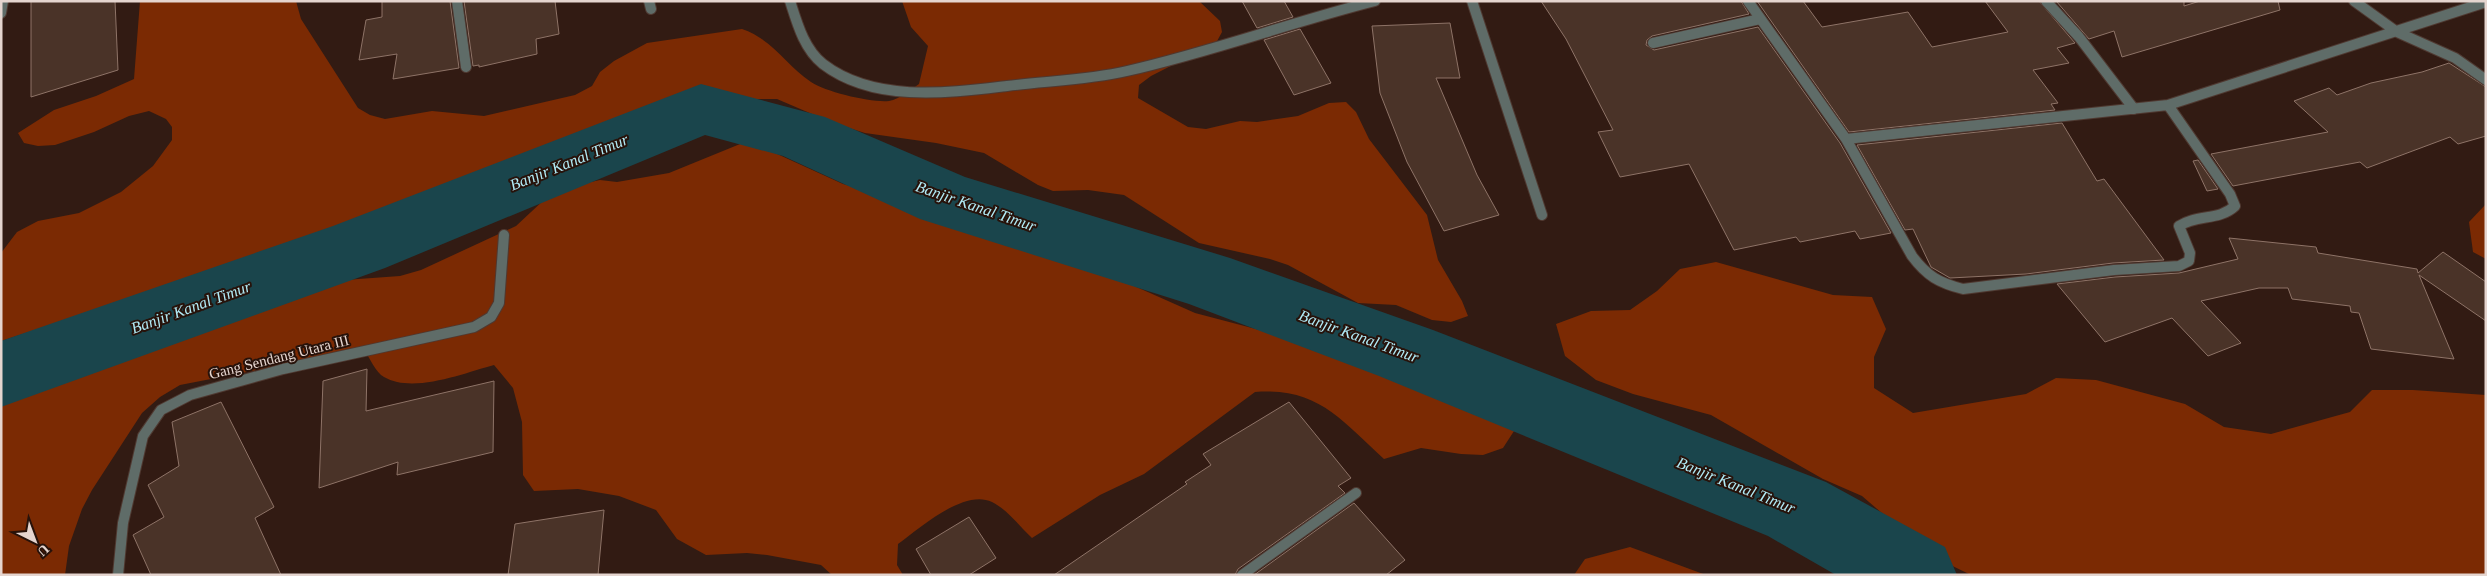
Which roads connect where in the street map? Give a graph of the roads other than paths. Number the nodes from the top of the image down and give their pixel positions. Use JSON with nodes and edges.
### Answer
{"nodes":[{"id":1,"x":3,"y":1,"type":"edge"},
{"id":2,"x":457,"y":1,"type":"edge"},
{"id":3,"x":790,"y":1,"type":"edge"},
{"id":4,"x":1332,"y":1,"type":"edge"},
{"id":5,"x":1376,"y":1,"type":"edge"},
{"id":6,"x":1472,"y":1,"type":"edge"},
{"id":7,"x":1748,"y":1,"type":"edge"},
{"id":8,"x":2046,"y":1,"type":"edge"},
{"id":9,"x":2354,"y":1,"type":"edge"},
{"id":10,"x":2486,"y":2,"type":"edge"},
{"id":11,"x":1339,"y":10,"type":"junction"},
{"id":12,"x":1,"y":13,"type":"edge"},
{"id":13,"x":1760,"y":19,"type":"junction"},
{"id":14,"x":2396,"y":32,"type":"junction"},
{"id":15,"x":1653,"y":44,"type":"dead end"},
{"id":16,"x":466,"y":67,"type":"dead end"},
{"id":17,"x":2486,"y":80,"type":"edge"},
{"id":18,"x":2168,"y":105,"type":"junction"},
{"id":19,"x":2134,"y":108,"type":"junction"},
{"id":20,"x":1846,"y":139,"type":"junction"},
{"id":21,"x":1542,"y":215,"type":"dead end"},
{"id":22,"x":504,"y":235,"type":"dead end"},
{"id":23,"x":1356,"y":493,"type":"dead end"},
{"id":24,"x":118,"y":575,"type":"edge"},
{"id":25,"x":1242,"y":575,"type":"edge"}],
"edges":[{"from":1,"to":12,"type":"street"},
{"from":2,"to":16,"type":"street"},
{"from":3,"to":11,"type":"street"},
{"from":4,"to":11,"type":"street"},
{"from":5,"to":11,"type":"street"},
{"from":6,"to":21,"type":"street"},
{"from":7,"to":13,"type":"street"},
{"from":8,"to":19,"type":"street"},
{"from":9,"to":14,"type":"street"},
{"from":10,"to":14,"type":"street"},
{"from":13,"to":15,"type":"street"},
{"from":13,"to":20,"type":"street"},
{"from":14,"to":17,"type":"street"},
{"from":14,"to":18,"type":"street"},
{"from":18,"to":19,"type":"street"},
{"from":18,"to":20,"type":"street"},
{"from":19,"to":20,"type":"street"},
{"from":22,"to":24,"type":"street","name":"Gang Sendang Utara III"},
{"from":23,"to":25,"type":"street"}]}
